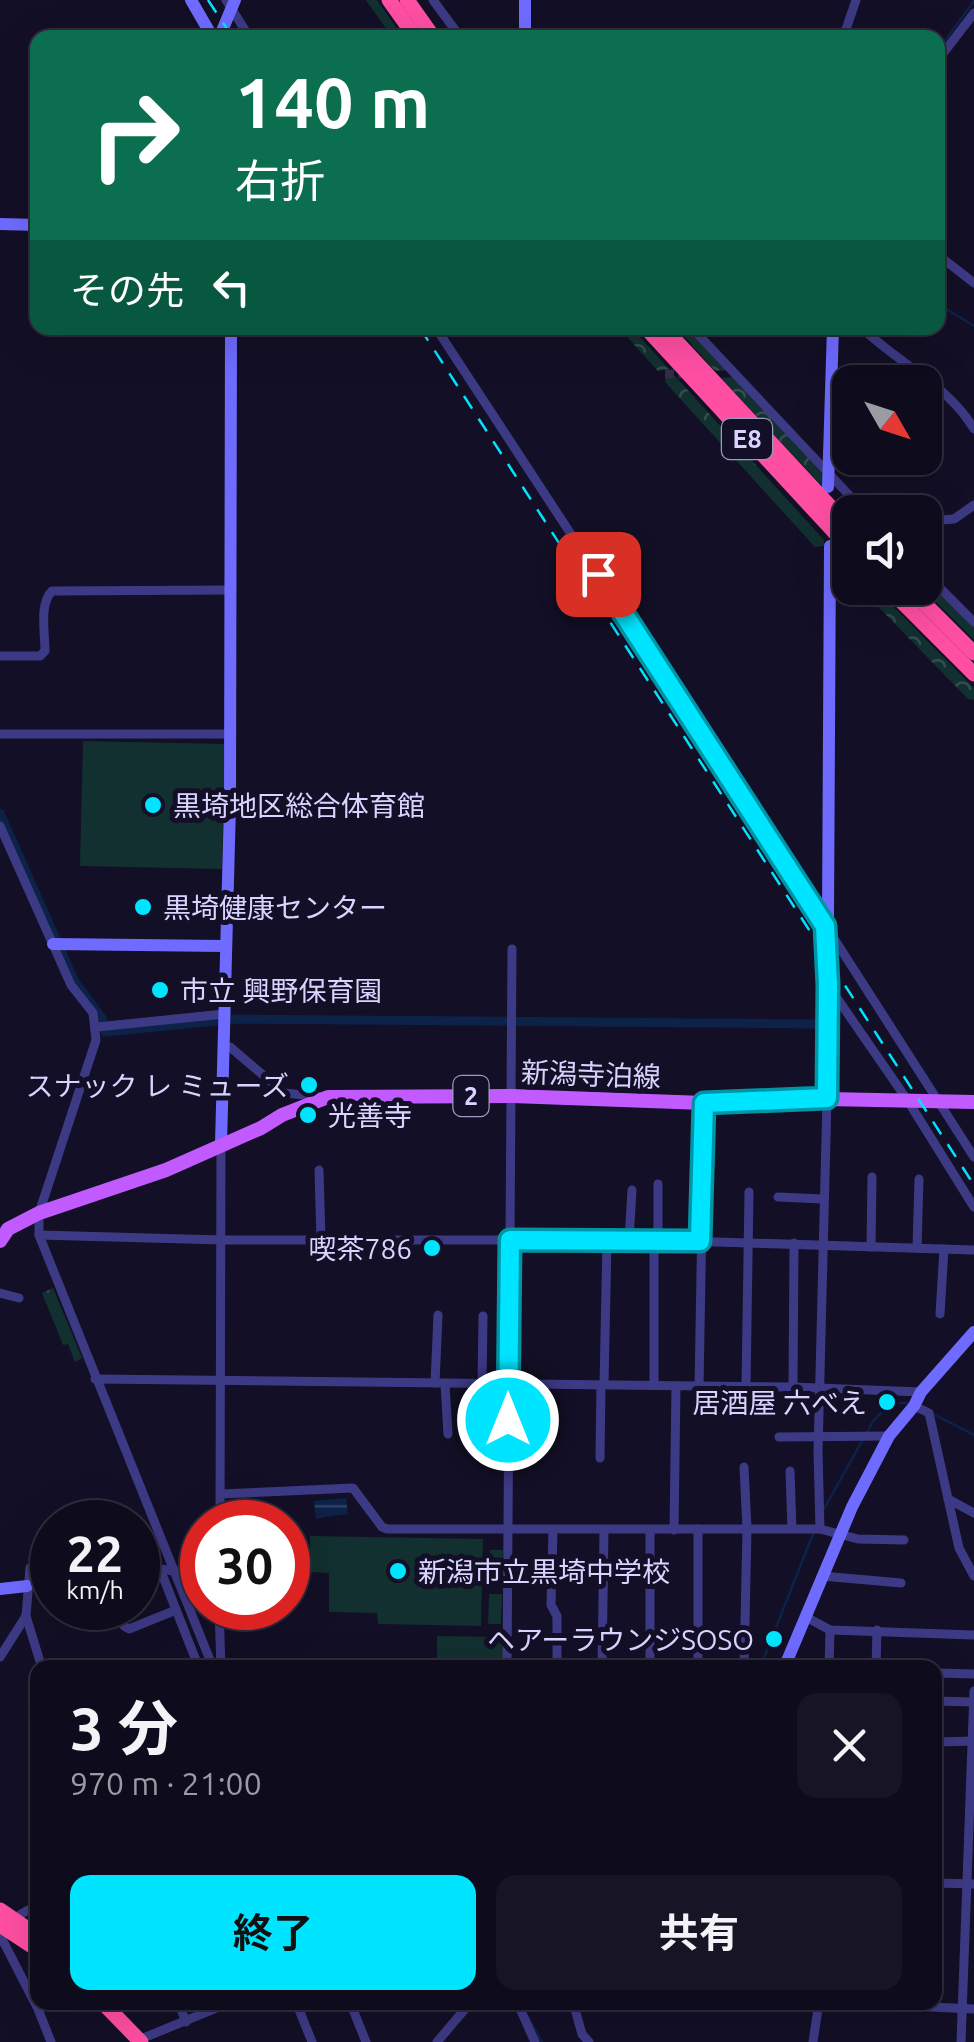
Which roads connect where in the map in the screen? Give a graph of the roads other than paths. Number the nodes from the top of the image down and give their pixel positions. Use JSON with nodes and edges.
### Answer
{"nodes":[{"id":1,"x":190,"y":0,"type":"edge"},
{"id":2,"x":390,"y":0,"type":"edge"},
{"id":3,"x":407,"y":0,"type":"edge"},
{"id":4,"x":434,"y":0,"type":"edge"},
{"id":5,"x":525,"y":0,"type":"edge"},
{"id":6,"x":856,"y":0,"type":"edge"},
{"id":7,"x":231,"y":4,"type":"edge"},
{"id":8,"x":974,"y":13,"type":"edge"},
{"id":9,"x":211,"y":30,"type":"edge"},
{"id":10,"x":220,"y":30,"type":"edge"},
{"id":11,"x":246,"y":30,"type":"edge"},
{"id":12,"x":411,"y":30,"type":"edge"},
{"id":13,"x":428,"y":30,"type":"edge"},
{"id":14,"x":455,"y":30,"type":"edge"},
{"id":15,"x":524,"y":30,"type":"edge"},
{"id":16,"x":846,"y":30,"type":"edge"},
{"id":17,"x":945,"y":51,"type":"edge"},
{"id":18,"x":0,"y":224,"type":"edge"},
{"id":19,"x":30,"y":225,"type":"edge"},
{"id":20,"x":945,"y":260,"type":"edge"},
{"id":21,"x":974,"y":283,"type":"edge"},
{"id":22,"x":231,"y":335,"type":"edge"},
{"id":23,"x":441,"y":335,"type":"edge"},
{"id":24,"x":652,"y":335,"type":"edge"},
{"id":25,"x":671,"y":335,"type":"edge"},
{"id":26,"x":698,"y":335,"type":"edge"},
{"id":27,"x":833,"y":335,"type":"edge"},
{"id":28,"x":871,"y":335,"type":"edge"},
{"id":29,"x":974,"y":429,"type":"edge"},
{"id":30,"x":829,"y":481,"type":"junction"},
{"id":31,"x":845,"y":495,"type":"edge"},
{"id":32,"x":974,"y":505,"type":"edge"},
{"id":33,"x":832,"y":509,"type":"edge"},
{"id":34,"x":942,"y":519,"type":"edge"},
{"id":35,"x":832,"y":529,"type":"edge"},
{"id":36,"x":830,"y":546,"type":"dead end"},
{"id":37,"x":228,"y":590,"type":"junction"},
{"id":38,"x":942,"y":590,"type":"edge"},
{"id":39,"x":905,"y":605,"type":"edge"},
{"id":40,"x":925,"y":605,"type":"edge"},
{"id":41,"x":974,"y":622,"type":"edge"},
{"id":42,"x":974,"y":654,"type":"edge"},
{"id":43,"x":0,"y":656,"type":"edge"},
{"id":44,"x":974,"y":674,"type":"edge"},
{"id":45,"x":0,"y":734,"type":"edge"},
{"id":46,"x":228,"y":734,"type":"junction"},
{"id":47,"x":0,"y":826,"type":"edge"},
{"id":48,"x":825,"y":926,"type":"junction"},
{"id":49,"x":53,"y":944,"type":"junction"},
{"id":50,"x":224,"y":946,"type":"junction"},
{"id":51,"x":512,"y":949,"type":"dead end"},
{"id":52,"x":828,"y":985,"type":"junction"},
{"id":53,"x":224,"y":1014,"type":"junction"},
{"id":54,"x":97,"y":1027,"type":"junction"},
{"id":55,"x":224,"y":1046,"type":"junction"},
{"id":56,"x":512,"y":1096,"type":"junction"},
{"id":57,"x":328,"y":1097,"type":"junction"},
{"id":58,"x":827,"y":1098,"type":"junction"},
{"id":59,"x":908,"y":1100,"type":"junction"},
{"id":60,"x":938,"y":1102,"type":"junction"},
{"id":61,"x":974,"y":1102,"type":"edge"},
{"id":62,"x":704,"y":1103,"type":"junction"},
{"id":63,"x":221,"y":1144,"type":"junction"},
{"id":64,"x":974,"y":1158,"type":"edge"},
{"id":65,"x":319,"y":1170,"type":"dead end"},
{"id":66,"x":872,"y":1176,"type":"dead end"},
{"id":67,"x":919,"y":1179,"type":"dead end"},
{"id":68,"x":658,"y":1184,"type":"dead end"},
{"id":69,"x":632,"y":1190,"type":"dead end"},
{"id":70,"x":749,"y":1192,"type":"dead end"},
{"id":71,"x":778,"y":1197,"type":"dead end"},
{"id":72,"x":822,"y":1199,"type":"junction"},
{"id":73,"x":974,"y":1207,"type":"edge"},
{"id":74,"x":39,"y":1213,"type":"junction"},
{"id":75,"x":40,"y":1235,"type":"junction"},
{"id":76,"x":222,"y":1240,"type":"junction"},
{"id":77,"x":321,"y":1240,"type":"junction"},
{"id":78,"x":510,"y":1240,"type":"junction"},
{"id":79,"x":606,"y":1240,"type":"junction"},
{"id":80,"x":629,"y":1240,"type":"junction"},
{"id":81,"x":0,"y":1241,"type":"edge"},
{"id":82,"x":656,"y":1241,"type":"junction"},
{"id":83,"x":700,"y":1241,"type":"junction"},
{"id":84,"x":746,"y":1243,"type":"junction"},
{"id":85,"x":794,"y":1243,"type":"junction"},
{"id":86,"x":821,"y":1246,"type":"junction"},
{"id":87,"x":870,"y":1247,"type":"junction"},
{"id":88,"x":918,"y":1248,"type":"junction"},
{"id":89,"x":944,"y":1249,"type":"junction"},
{"id":90,"x":974,"y":1250,"type":"edge"},
{"id":91,"x":0,"y":1293,"type":"edge"},
{"id":92,"x":19,"y":1298,"type":"dead end"},
{"id":93,"x":940,"y":1314,"type":"dead end"},
{"id":94,"x":438,"y":1315,"type":"dead end"},
{"id":95,"x":483,"y":1316,"type":"dead end"},
{"id":96,"x":972,"y":1340,"type":"edge"},
{"id":97,"x":95,"y":1379,"type":"junction"},
{"id":98,"x":222,"y":1382,"type":"junction"},
{"id":99,"x":509,"y":1383,"type":"junction"},
{"id":100,"x":440,"y":1384,"type":"junction"},
{"id":101,"x":482,"y":1384,"type":"junction"},
{"id":102,"x":603,"y":1385,"type":"junction"},
{"id":103,"x":654,"y":1385,"type":"junction"},
{"id":104,"x":676,"y":1386,"type":"junction"},
{"id":105,"x":699,"y":1386,"type":"junction"},
{"id":106,"x":746,"y":1386,"type":"junction"},
{"id":107,"x":793,"y":1387,"type":"junction"},
{"id":108,"x":820,"y":1388,"type":"junction"},
{"id":109,"x":920,"y":1392,"type":"junction"},
{"id":110,"x":914,"y":1406,"type":"junction"},
{"id":111,"x":448,"y":1434,"type":"dead end"},
{"id":112,"x":890,"y":1436,"type":"junction"},
{"id":113,"x":780,"y":1437,"type":"dead end"},
{"id":114,"x":819,"y":1437,"type":"junction"},
{"id":115,"x":600,"y":1458,"type":"dead end"},
{"id":116,"x":744,"y":1467,"type":"dead end"},
{"id":117,"x":790,"y":1471,"type":"dead end"},
{"id":118,"x":221,"y":1494,"type":"junction"},
{"id":119,"x":948,"y":1499,"type":"junction"},
{"id":120,"x":221,"y":1500,"type":"edge"},
{"id":121,"x":974,"y":1513,"type":"edge"},
{"id":122,"x":698,"y":1529,"type":"junction"},
{"id":123,"x":747,"y":1529,"type":"junction"},
{"id":124,"x":792,"y":1529,"type":"junction"},
{"id":125,"x":820,"y":1529,"type":"junction"},
{"id":126,"x":508,"y":1530,"type":"junction"},
{"id":127,"x":553,"y":1530,"type":"junction"},
{"id":128,"x":604,"y":1530,"type":"junction"},
{"id":129,"x":674,"y":1530,"type":"junction"},
{"id":130,"x":650,"y":1531,"type":"junction"},
{"id":131,"x":843,"y":1533,"type":"junction"},
{"id":132,"x":904,"y":1540,"type":"dead end"},
{"id":133,"x":30,"y":1568,"type":"edge"},
{"id":134,"x":160,"y":1569,"type":"joint"},
{"id":135,"x":174,"y":1571,"type":"junction"},
{"id":136,"x":180,"y":1572,"type":"edge"},
{"id":137,"x":822,"y":1576,"type":"junction"},
{"id":138,"x":974,"y":1576,"type":"edge"},
{"id":139,"x":901,"y":1582,"type":"dead end"},
{"id":140,"x":27,"y":1586,"type":"junction"},
{"id":141,"x":0,"y":1589,"type":"edge"},
{"id":142,"x":176,"y":1610,"type":"junction"},
{"id":143,"x":26,"y":1616,"type":"junction"},
{"id":144,"x":160,"y":1616,"type":"edge"},
{"id":145,"x":806,"y":1617,"type":"junction"},
{"id":146,"x":220,"y":1630,"type":"edge"},
{"id":147,"x":830,"y":1630,"type":"junction"},
{"id":148,"x":878,"y":1630,"type":"junction"},
{"id":149,"x":974,"y":1634,"type":"edge"},
{"id":150,"x":0,"y":1657,"type":"edge"},
{"id":151,"x":40,"y":1660,"type":"edge"},
{"id":152,"x":195,"y":1660,"type":"edge"},
{"id":153,"x":210,"y":1660,"type":"edge"},
{"id":154,"x":221,"y":1660,"type":"edge"},
{"id":155,"x":507,"y":1660,"type":"edge"},
{"id":156,"x":557,"y":1660,"type":"edge"},
{"id":157,"x":602,"y":1660,"type":"edge"},
{"id":158,"x":650,"y":1660,"type":"edge"},
{"id":159,"x":698,"y":1660,"type":"edge"},
{"id":160,"x":744,"y":1660,"type":"edge"},
{"id":161,"x":787,"y":1660,"type":"edge"},
{"id":162,"x":830,"y":1660,"type":"edge"},
{"id":163,"x":876,"y":1660,"type":"edge"},
{"id":164,"x":942,"y":1673,"type":"edge"},
{"id":165,"x":974,"y":1674,"type":"edge"},
{"id":166,"x":974,"y":1691,"type":"edge"},
{"id":167,"x":942,"y":1702,"type":"edge"},
{"id":168,"x":973,"y":1702,"type":"edge"},
{"id":169,"x":973,"y":1741,"type":"edge"},
{"id":170,"x":942,"y":1742,"type":"edge"},
{"id":171,"x":972,"y":1785,"type":"edge"},
{"id":172,"x":942,"y":1883,"type":"edge"},
{"id":173,"x":970,"y":1884,"type":"edge"},
{"id":174,"x":30,"y":1908,"type":"edge"},
{"id":175,"x":0,"y":1910,"type":"edge"},
{"id":176,"x":6,"y":1924,"type":"edge"},
{"id":177,"x":30,"y":1933,"type":"edge"},
{"id":178,"x":30,"y":1944,"type":"edge"},
{"id":179,"x":30,"y":1993,"type":"edge"},
{"id":180,"x":942,"y":2007,"type":"edge"},
{"id":181,"x":961,"y":2008,"type":"junction"},
{"id":182,"x":974,"y":2008,"type":"edge"},
{"id":183,"x":39,"y":2010,"type":"edge"},
{"id":184,"x":110,"y":2010,"type":"edge"},
{"id":185,"x":123,"y":2010,"type":"edge"},
{"id":186,"x":181,"y":2010,"type":"edge"},
{"id":187,"x":213,"y":2010,"type":"edge"},
{"id":188,"x":299,"y":2010,"type":"edge"},
{"id":189,"x":353,"y":2010,"type":"edge"},
{"id":190,"x":464,"y":2010,"type":"edge"},
{"id":191,"x":520,"y":2010,"type":"edge"},
{"id":192,"x":575,"y":2010,"type":"edge"},
{"id":193,"x":819,"y":2010,"type":"edge"},
{"id":194,"x":186,"y":2022,"type":"junction"},
{"id":195,"x":142,"y":2041,"type":"edge"},
{"id":196,"x":51,"y":2042,"type":"edge"},
{"id":197,"x":312,"y":2042,"type":"edge"},
{"id":198,"x":366,"y":2042,"type":"edge"},
{"id":199,"x":437,"y":2042,"type":"edge"},
{"id":200,"x":534,"y":2042,"type":"edge"},
{"id":201,"x":589,"y":2042,"type":"edge"},
{"id":202,"x":813,"y":2042,"type":"edge"},
{"id":203,"x":961,"y":2042,"type":"edge"}],
"edges":[{"from":1,"to":9,"type":"street"},
{"from":2,"to":12,"type":"highway"},
{"from":3,"to":13,"type":"highway"},
{"from":4,"to":14,"type":"street"},
{"from":5,"to":15,"type":"street"},
{"from":6,"to":16,"type":"street"},
{"from":7,"to":10,"type":"street"},
{"from":7,"to":11,"type":"street"},
{"from":8,"to":17,"type":"street"},
{"from":18,"to":19,"type":"street"},
{"from":20,"to":21,"type":"street"},
{"from":22,"to":37,"type":"street"},
{"from":23,"to":48,"type":"street"},
{"from":24,"to":35,"type":"highway","number":"E8"},
{"from":25,"to":33,"type":"highway","number":"E8"},
{"from":26,"to":30,"type":"street"},
{"from":27,"to":30,"type":"street"},
{"from":28,"to":29,"type":"street"},
{"from":30,"to":31,"type":"street"},
{"from":32,"to":34,"type":"street"},
{"from":36,"to":48,"type":"street"},
{"from":37,"to":43,"type":"street"},
{"from":37,"to":46,"type":"street"},
{"from":38,"to":41,"type":"street"},
{"from":39,"to":44,"type":"highway"},
{"from":40,"to":42,"type":"highway"},
{"from":45,"to":46,"type":"street"},
{"from":46,"to":50,"type":"street"},
{"from":47,"to":49,"type":"street"},
{"from":48,"to":52,"type":"street"},
{"from":48,"to":60,"type":"street"},
{"from":49,"to":50,"type":"street"},
{"from":49,"to":54,"type":"street"},
{"from":50,"to":53,"type":"street"},
{"from":51,"to":56,"type":"street"},
{"from":52,"to":58,"type":"street"},
{"from":52,"to":59,"type":"street"},
{"from":53,"to":54,"type":"street"},
{"from":53,"to":55,"type":"street"},
{"from":54,"to":74,"type":"street"},
{"from":55,"to":57,"type":"street"},
{"from":55,"to":63,"type":"street"},
{"from":56,"to":57,"type":"main road","name":"新潟寺泊線","number":"2"},
{"from":56,"to":62,"type":"main road","name":"新潟寺泊線","number":"2"},
{"from":56,"to":78,"type":"street"},
{"from":57,"to":63,"type":"main road","name":"新潟寺泊線","number":"2"},
{"from":58,"to":59,"type":"main road","name":"新潟寺泊線","number":"2"},
{"from":58,"to":62,"type":"main road","name":"新潟寺泊線","number":"2"},
{"from":58,"to":72,"type":"street"},
{"from":59,"to":60,"type":"main road","name":"新潟寺泊線","number":"2"},
{"from":59,"to":73,"type":"street"},
{"from":60,"to":61,"type":"main road","name":"新潟寺泊線","number":"2"},
{"from":60,"to":64,"type":"street"},
{"from":62,"to":83,"type":"street"},
{"from":63,"to":74,"type":"main road","name":"新潟寺泊線","number":"2"},
{"from":63,"to":76,"type":"street"},
{"from":65,"to":77,"type":"street"},
{"from":66,"to":87,"type":"street"},
{"from":67,"to":88,"type":"street"},
{"from":68,"to":82,"type":"street"},
{"from":69,"to":80,"type":"street"},
{"from":70,"to":84,"type":"street"},
{"from":71,"to":72,"type":"street"},
{"from":72,"to":86,"type":"street"},
{"from":74,"to":75,"type":"street"},
{"from":74,"to":81,"type":"main road","name":"新潟寺泊線","number":"2"},
{"from":75,"to":76,"type":"street"},
{"from":75,"to":97,"type":"street"},
{"from":76,"to":77,"type":"street"},
{"from":76,"to":98,"type":"street"},
{"from":77,"to":78,"type":"street"},
{"from":78,"to":79,"type":"street"},
{"from":78,"to":99,"type":"street"},
{"from":79,"to":80,"type":"street"},
{"from":79,"to":102,"type":"street"},
{"from":80,"to":82,"type":"street"},
{"from":82,"to":83,"type":"street"},
{"from":82,"to":103,"type":"street"},
{"from":83,"to":84,"type":"street"},
{"from":83,"to":105,"type":"street"},
{"from":84,"to":85,"type":"street"},
{"from":84,"to":106,"type":"street"},
{"from":85,"to":86,"type":"street"},
{"from":85,"to":107,"type":"street"},
{"from":86,"to":87,"type":"street"},
{"from":86,"to":108,"type":"street"},
{"from":87,"to":88,"type":"street"},
{"from":88,"to":89,"type":"street"},
{"from":89,"to":90,"type":"street"},
{"from":89,"to":93,"type":"street"},
{"from":91,"to":92,"type":"street"},
{"from":94,"to":100,"type":"street"},
{"from":95,"to":101,"type":"street"},
{"from":96,"to":109,"type":"street"},
{"from":97,"to":98,"type":"street"},
{"from":97,"to":135,"type":"street"},
{"from":98,"to":100,"type":"street"},
{"from":98,"to":118,"type":"street"},
{"from":99,"to":101,"type":"street"},
{"from":99,"to":102,"type":"street"},
{"from":99,"to":126,"type":"street"},
{"from":100,"to":101,"type":"street"},
{"from":100,"to":111,"type":"street"},
{"from":102,"to":103,"type":"street"},
{"from":102,"to":115,"type":"street"},
{"from":103,"to":104,"type":"street"},
{"from":104,"to":105,"type":"street"},
{"from":104,"to":129,"type":"street"},
{"from":105,"to":106,"type":"street"},
{"from":106,"to":107,"type":"street"},
{"from":107,"to":108,"type":"street"},
{"from":108,"to":109,"type":"street"},
{"from":108,"to":114,"type":"street"},
{"from":109,"to":110,"type":"street"},
{"from":110,"to":112,"type":"street"},
{"from":110,"to":119,"type":"street"},
{"from":112,"to":114,"type":"street"},
{"from":112,"to":131,"type":"street"},
{"from":113,"to":114,"type":"street"},
{"from":114,"to":125,"type":"street"},
{"from":116,"to":123,"type":"street"},
{"from":117,"to":124,"type":"street"},
{"from":118,"to":120,"type":"street"},
{"from":118,"to":126,"type":"street"},
{"from":119,"to":121,"type":"street"},
{"from":119,"to":138,"type":"street"},
{"from":122,"to":123,"type":"street"},
{"from":122,"to":129,"type":"street"},
{"from":122,"to":159,"type":"street"},
{"from":123,"to":124,"type":"street"},
{"from":123,"to":160,"type":"street"},
{"from":124,"to":125,"type":"street"},
{"from":125,"to":131,"type":"street"},
{"from":126,"to":127,"type":"street"},
{"from":126,"to":155,"type":"street"},
{"from":127,"to":128,"type":"street"},
{"from":127,"to":156,"type":"street"},
{"from":128,"to":130,"type":"street"},
{"from":128,"to":157,"type":"street"},
{"from":129,"to":130,"type":"street"},
{"from":130,"to":158,"type":"street"},
{"from":131,"to":132,"type":"street"},
{"from":131,"to":137,"type":"street"},
{"from":133,"to":140,"type":"street"},
{"from":134,"to":135,"type":"street"},
{"from":134,"to":142,"type":"street"},
{"from":135,"to":136,"type":"street"},
{"from":135,"to":153,"type":"street"},
{"from":137,"to":139,"type":"street"},
{"from":137,"to":145,"type":"street"},
{"from":140,"to":141,"type":"street"},
{"from":140,"to":143,"type":"street"},
{"from":142,"to":144,"type":"street"},
{"from":142,"to":152,"type":"street"},
{"from":143,"to":150,"type":"street"},
{"from":143,"to":151,"type":"street"},
{"from":145,"to":147,"type":"street"},
{"from":145,"to":161,"type":"street"},
{"from":146,"to":154,"type":"street"},
{"from":147,"to":148,"type":"street"},
{"from":147,"to":162,"type":"street"},
{"from":148,"to":149,"type":"street"},
{"from":148,"to":163,"type":"street"},
{"from":164,"to":165,"type":"street"},
{"from":166,"to":168,"type":"street"},
{"from":167,"to":168,"type":"street"},
{"from":168,"to":169,"type":"street"},
{"from":169,"to":170,"type":"street"},
{"from":169,"to":171,"type":"street"},
{"from":171,"to":173,"type":"street"},
{"from":172,"to":173,"type":"street"},
{"from":173,"to":181,"type":"street"},
{"from":174,"to":176,"type":"street"},
{"from":175,"to":176,"type":"highway"},
{"from":176,"to":177,"type":"highway"},
{"from":176,"to":178,"type":"highway"},
{"from":176,"to":179,"type":"street"},
{"from":180,"to":181,"type":"street"},
{"from":181,"to":182,"type":"street"},
{"from":181,"to":203,"type":"street"},
{"from":183,"to":196,"type":"street"},
{"from":184,"to":195,"type":"highway"},
{"from":185,"to":195,"type":"highway"},
{"from":186,"to":194,"type":"street"},
{"from":187,"to":194,"type":"street"},
{"from":188,"to":197,"type":"street"},
{"from":189,"to":198,"type":"street"},
{"from":190,"to":199,"type":"street"},
{"from":191,"to":200,"type":"street"},
{"from":192,"to":201,"type":"street"},
{"from":193,"to":202,"type":"street"},
{"from":194,"to":195,"type":"street"}]}
